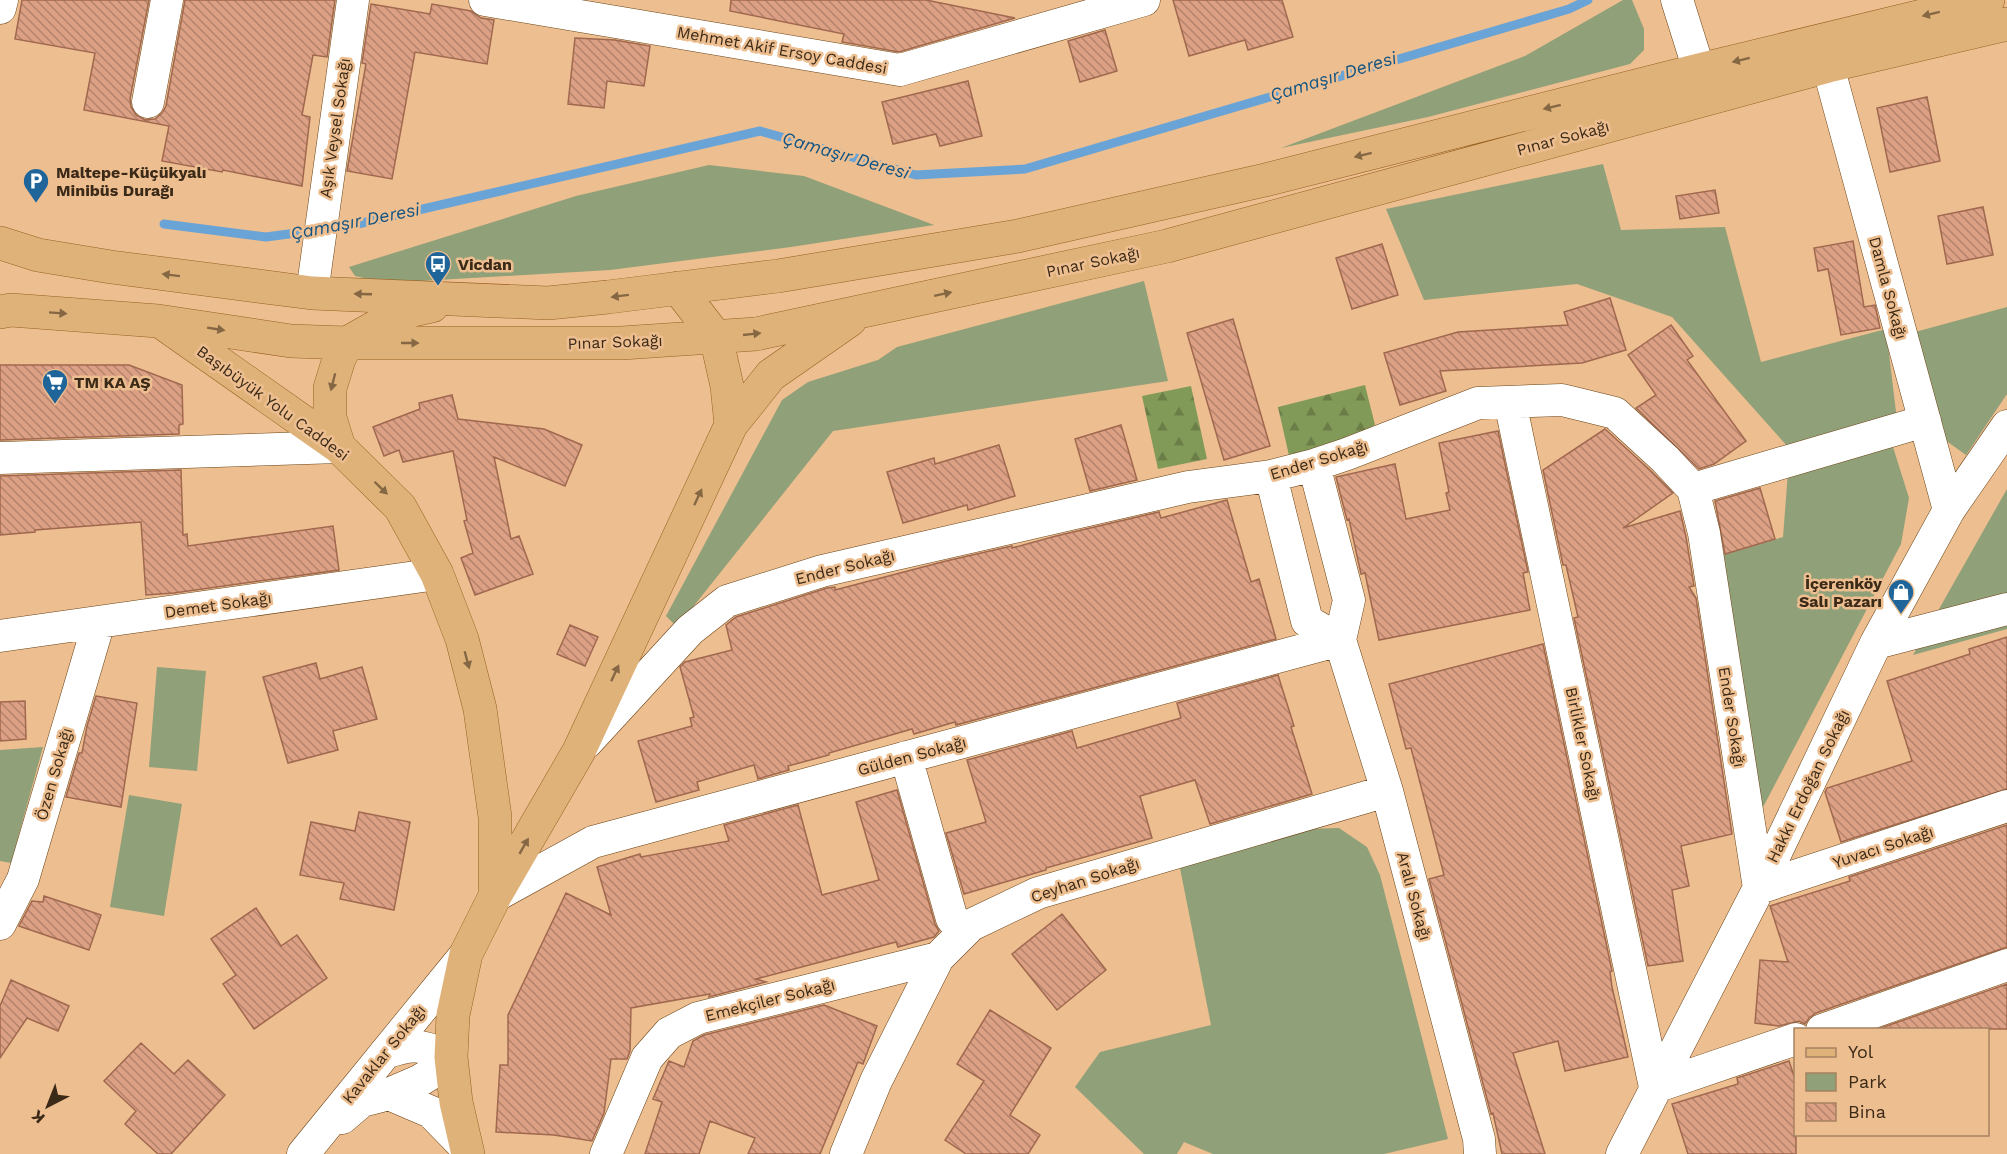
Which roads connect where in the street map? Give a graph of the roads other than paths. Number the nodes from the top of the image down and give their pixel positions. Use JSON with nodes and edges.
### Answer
{"nodes":[{"id":1,"x":2,"y":0,"type":"edge"},
{"id":2,"x":168,"y":0,"type":"edge"},
{"id":3,"x":353,"y":0,"type":"edge"},
{"id":4,"x":485,"y":0,"type":"edge"},
{"id":5,"x":1144,"y":0,"type":"edge"},
{"id":6,"x":1677,"y":0,"type":"edge"},
{"id":7,"x":1988,"y":0,"type":"edge"},
{"id":8,"x":0,"y":8,"type":"edge"},
{"id":9,"x":2007,"y":24,"type":"edge"},
{"id":10,"x":1828,"y":66,"type":"junction"},
{"id":11,"x":1699,"y":70,"type":"junction"},
{"id":12,"x":148,"y":102,"type":"dead end"},
{"id":13,"x":0,"y":243,"type":"edge"},
{"id":14,"x":38,"y":255,"type":"junction"},
{"id":15,"x":0,"y":261,"type":"edge"},
{"id":16,"x":678,"y":288,"type":"junction"},
{"id":17,"x":312,"y":293,"type":"junction"},
{"id":18,"x":459,"y":300,"type":"junction"},
{"id":19,"x":862,"y":311,"type":"junction"},
{"id":20,"x":0,"y":312,"type":"edge"},
{"id":21,"x":158,"y":321,"type":"junction"},
{"id":22,"x":716,"y":337,"type":"junction"},
{"id":23,"x":347,"y":343,"type":"junction"},
{"id":24,"x":1510,"y":402,"type":"junction"},
{"id":25,"x":1924,"y":421,"type":"junction"},
{"id":26,"x":731,"y":425,"type":"junction"},
{"id":27,"x":2007,"y":426,"type":"edge"},
{"id":28,"x":339,"y":447,"type":"junction"},
{"id":29,"x":0,"y":458,"type":"edge"},
{"id":30,"x":1314,"y":465,"type":"junction"},
{"id":31,"x":1271,"y":476,"type":"junction"},
{"id":32,"x":1693,"y":489,"type":"junction"},
{"id":33,"x":1949,"y":510,"type":"junction"},
{"id":34,"x":437,"y":574,"type":"junction"},
{"id":35,"x":2007,"y":609,"type":"edge"},
{"id":36,"x":99,"y":622,"type":"junction"},
{"id":37,"x":0,"y":636,"type":"edge"},
{"id":38,"x":1340,"y":640,"type":"junction"},
{"id":39,"x":1876,"y":644,"type":"junction"},
{"id":40,"x":579,"y":751,"type":"junction"},
{"id":41,"x":906,"y":758,"type":"junction"},
{"id":42,"x":1387,"y":791,"type":"junction"},
{"id":43,"x":2007,"y":806,"type":"edge"},
{"id":44,"x":12,"y":878,"type":"edge"},
{"id":45,"x":1758,"y":888,"type":"junction"},
{"id":46,"x":495,"y":896,"type":"junction"},
{"id":47,"x":0,"y":924,"type":"edge"},
{"id":48,"x":965,"y":932,"type":"junction"},
{"id":49,"x":466,"y":954,"type":"junction"},
{"id":50,"x":938,"y":958,"type":"junction"},
{"id":51,"x":2007,"y":965,"type":"edge"},
{"id":52,"x":1825,"y":1028,"type":"edge"},
{"id":53,"x":1794,"y":1040,"type":"edge"},
{"id":54,"x":385,"y":1053,"type":"junction"},
{"id":55,"x":451,"y":1057,"type":"junction"},
{"id":56,"x":1655,"y":1087,"type":"junction"},
{"id":57,"x":389,"y":1094,"type":"junction"},
{"id":58,"x":466,"y":1150,"type":"edge"},
{"id":59,"x":303,"y":1153,"type":"edge"},
{"id":60,"x":606,"y":1154,"type":"edge"},
{"id":61,"x":846,"y":1154,"type":"edge"},
{"id":62,"x":1480,"y":1154,"type":"edge"},
{"id":63,"x":1622,"y":1154,"type":"edge"}],
"edges":[{"from":1,"to":8,"type":"street"},
{"from":2,"to":12,"type":"street"},
{"from":3,"to":17,"type":"street","name":"Aşık Veysel Sokağı"},
{"from":4,"to":5,"type":"street","name":"Mehmet Akif Ersoy Caddesi"},
{"from":6,"to":11,"type":"street"},
{"from":7,"to":11,"type":"main road","name":"Pınar Sokağı","one_way":true},
{"from":9,"to":10,"type":"main road","name":"Pınar Sokağı"},
{"from":19,"to":10,"type":"main road","name":"Pınar Sokağı","one_way":true},
{"from":10,"to":25,"type":"street","name":"Damla Sokağı"},
{"from":11,"to":16,"type":"main road","name":"Pınar Sokağı","one_way":true},
{"from":13,"to":14,"type":"main road"},
{"from":14,"to":15,"type":"street"},
{"from":17,"to":14,"type":"main road","one_way":true},
{"from":16,"to":18,"type":"main road","one_way":true},
{"from":16,"to":22,"type":"main road"},
{"from":18,"to":17,"type":"main road","one_way":true},
{"from":18,"to":23,"type":"main road"},
{"from":22,"to":19,"type":"main road","name":"Pınar Sokağı","one_way":true},
{"from":19,"to":26,"type":"main road"},
{"from":20,"to":21,"type":"main road","one_way":true},
{"from":21,"to":23,"type":"main road","name":"Pınar Sokağı","one_way":true},
{"from":21,"to":28,"type":"main road","name":"Başıbüyük Yolu Caddesi"},
{"from":23,"to":22,"type":"main road","name":"Pınar Sokağı","one_way":true},
{"from":22,"to":26,"type":"main road"},
{"from":23,"to":28,"type":"main road","one_way":true},
{"from":24,"to":30,"type":"street","name":"Ender Sokağı"},
{"from":24,"to":32,"type":"street","name":"Ender Sokağı"},
{"from":24,"to":56,"type":"street","name":"Birlikler Sokağı"},
{"from":25,"to":32,"type":"street"},
{"from":25,"to":33,"type":"street","name":"Damla Sokağı"},
{"from":40,"to":26,"type":"main road","one_way":true},
{"from":27,"to":33,"type":"street","name":"Hakkı Erdoğan Sokağı"},
{"from":28,"to":29,"type":"street"},
{"from":28,"to":34,"type":"main road","name":"Başıbüyük Yolu Caddesi","one_way":true},
{"from":30,"to":31,"type":"street","name":"Ender Sokağı"},
{"from":30,"to":38,"type":"street","name":"Aralı Sokağı"},
{"from":31,"to":38,"type":"street"},
{"from":31,"to":40,"type":"street","name":"Ender Sokağı"},
{"from":32,"to":45,"type":"street","name":"Ender Sokağı"},
{"from":33,"to":39,"type":"street","name":"Hakkı Erdoğan Sokağı"},
{"from":34,"to":36,"type":"street","name":"Demet Sokağı"},
{"from":34,"to":46,"type":"main road","name":"Başıbüyük Yolu Caddesi","one_way":true},
{"from":35,"to":39,"type":"street"},
{"from":36,"to":37,"type":"street","name":"Demet Sokağı"},
{"from":36,"to":44,"type":"street","name":"Özen Sokağı"},
{"from":38,"to":41,"type":"street","name":"Gülden Sokağı"},
{"from":38,"to":42,"type":"street","name":"Aralı Sokağı"},
{"from":39,"to":45,"type":"street","name":"Hakkı Erdoğan Sokağı"},
{"from":46,"to":40,"type":"main road","one_way":true},
{"from":41,"to":46,"type":"street","name":"Gülden Sokağı"},
{"from":41,"to":48,"type":"street"},
{"from":42,"to":48,"type":"street","name":"Ceyhan Sokağı"},
{"from":42,"to":62,"type":"street","name":"Aralı Sokağı"},
{"from":43,"to":45,"type":"street","name":"Yuvacı Sokağı"},
{"from":44,"to":47,"type":"street","name":"Özen Sokağı"},
{"from":45,"to":56,"type":"street","name":"Hakkı Erdoğan Sokağı"},
{"from":46,"to":49,"type":"main road","name":"Başıbüyük Yolu Caddesi"},
{"from":48,"to":50,"type":"street","name":"Ceyhan Sokağı"},
{"from":49,"to":54,"type":"street","name":"Kavaklar Sokağı"},
{"from":49,"to":55,"type":"main road","name":"Başıbüyük Yolu Caddesi"},
{"from":50,"to":60,"type":"street","name":"Emekçiler Sokağı"},
{"from":50,"to":61,"type":"street","name":"Ceyhan Sokağı"},
{"from":51,"to":52,"type":"street"},
{"from":53,"to":56,"type":"street"},
{"from":54,"to":55,"type":"street"},
{"from":54,"to":59,"type":"street","name":"Kavaklar Sokağı"},
{"from":55,"to":57,"type":"street"},
{"from":55,"to":58,"type":"main road","name":"Başıbüyük Yolu Caddesi"},
{"from":56,"to":63,"type":"street","name":"Hakkı Erdoğan Sokağı"},
{"from":57,"to":58,"type":"street"},
{"from":57,"to":59,"type":"street"}]}
